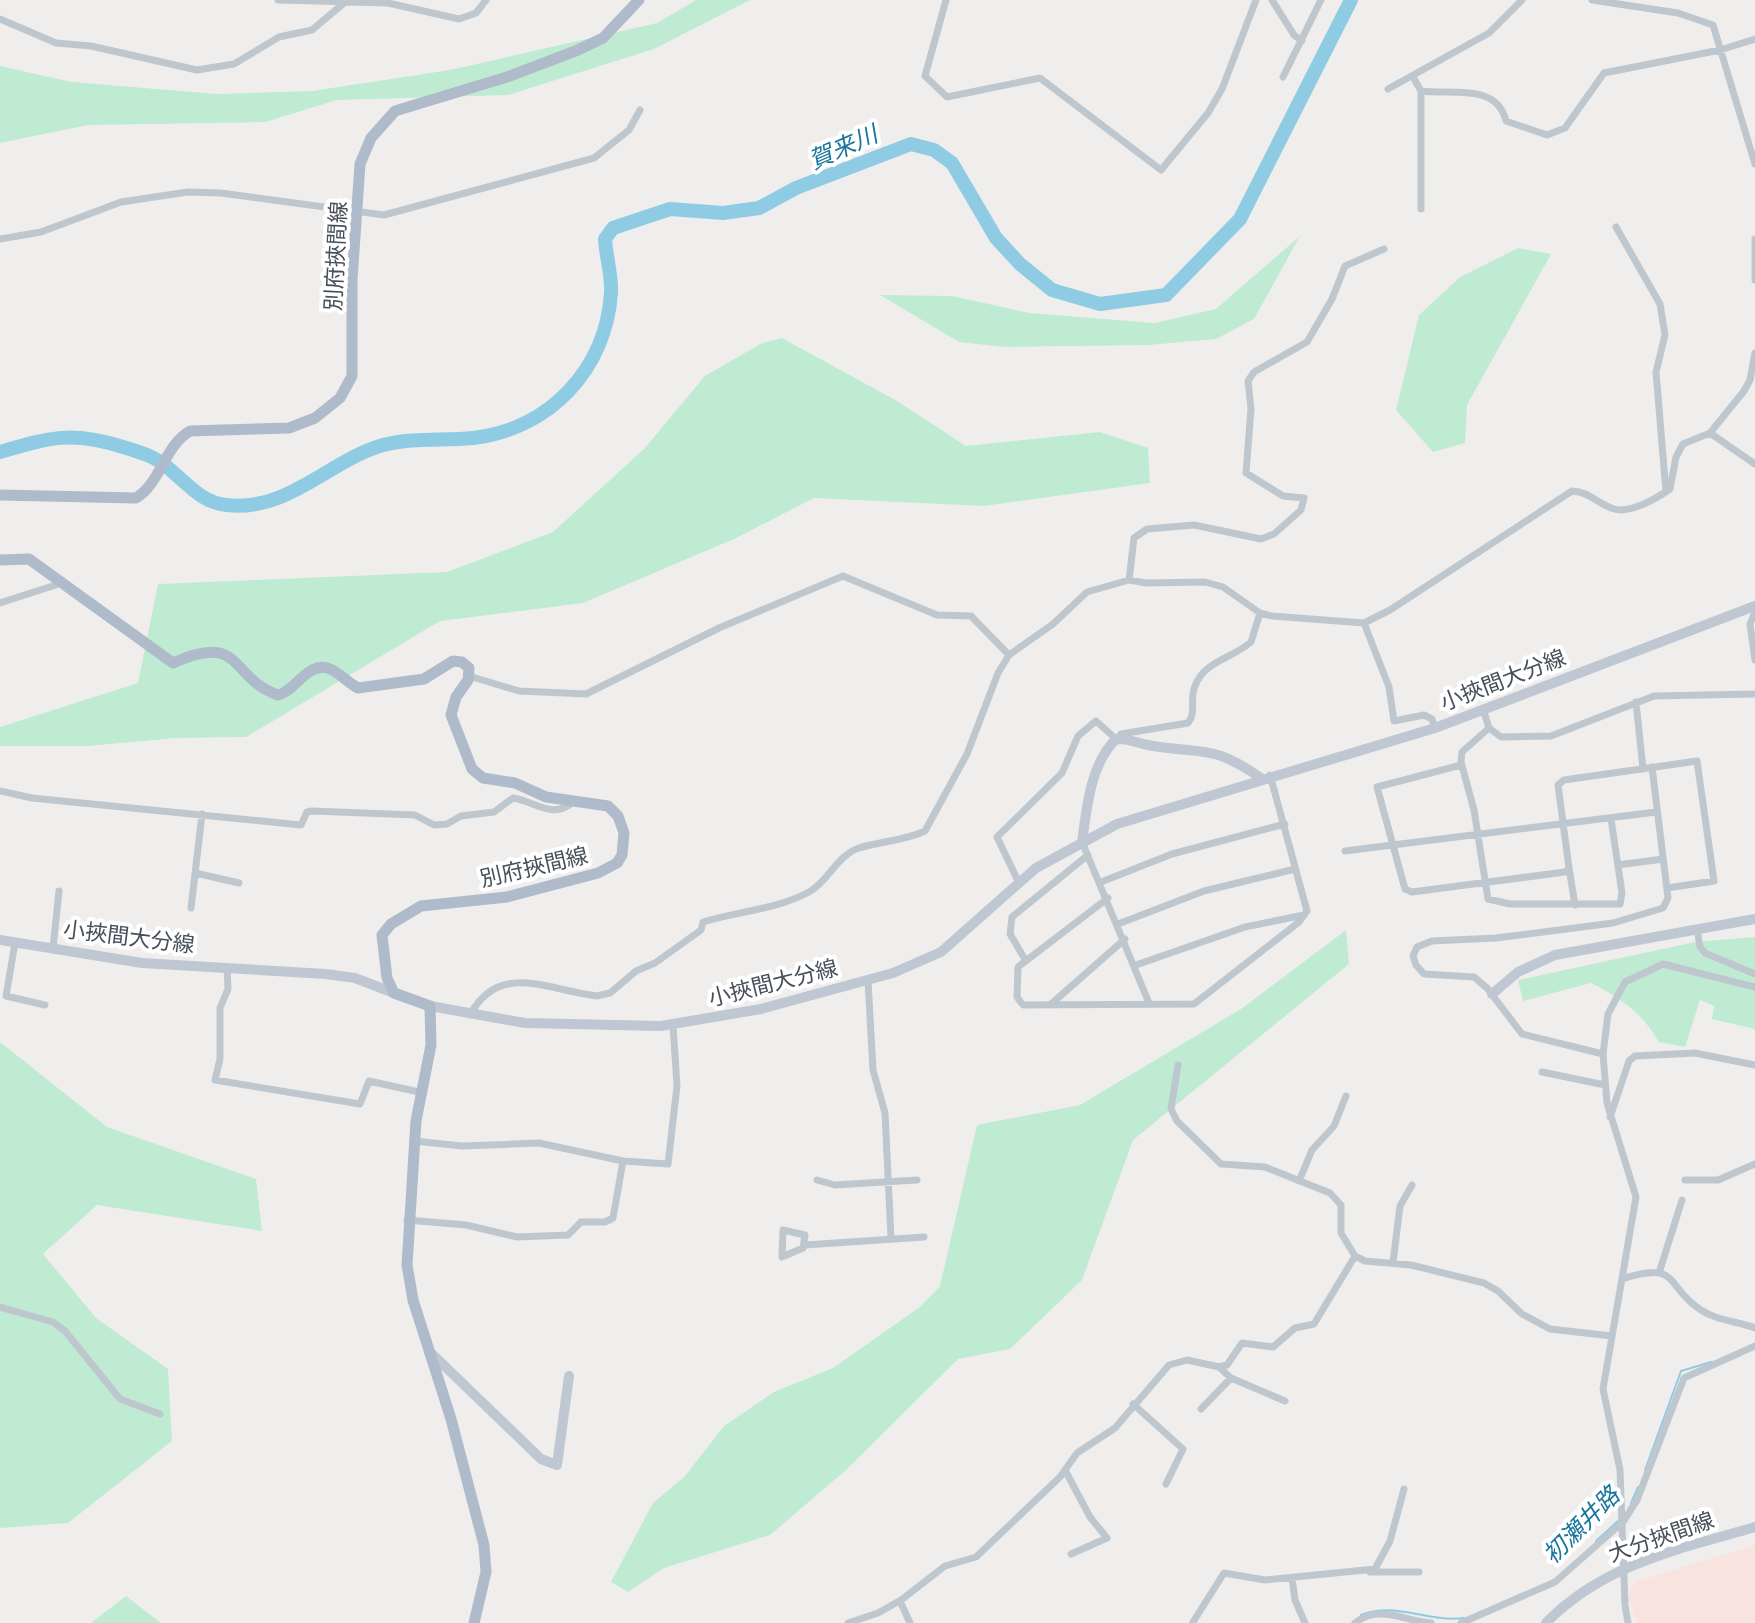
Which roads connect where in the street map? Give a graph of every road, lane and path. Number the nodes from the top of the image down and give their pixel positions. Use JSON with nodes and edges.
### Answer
{"nodes":[{"id":1,"x":278,"y":0,"type":"edge"},
{"id":2,"x":486,"y":0,"type":"edge"},
{"id":3,"x":639,"y":0,"type":"edge"},
{"id":4,"x":946,"y":0,"type":"edge"},
{"id":5,"x":1256,"y":0,"type":"edge"},
{"id":6,"x":1272,"y":0,"type":"edge"},
{"id":7,"x":1321,"y":0,"type":"edge"},
{"id":8,"x":1522,"y":0,"type":"edge"},
{"id":9,"x":1592,"y":0,"type":"edge"},
{"id":10,"x":344,"y":3,"type":"junction"},
{"id":11,"x":0,"y":19,"type":"edge"},
{"id":12,"x":1755,"y":39,"type":"edge"},
{"id":13,"x":1302,"y":41,"type":"junction"},
{"id":14,"x":1720,"y":50,"type":"junction"},
{"id":15,"x":1283,"y":77,"type":"dead end"},
{"id":16,"x":1413,"y":77,"type":"junction"},
{"id":17,"x":1388,"y":89,"type":"dead end"},
{"id":18,"x":1421,"y":91,"type":"junction"},
{"id":19,"x":640,"y":110,"type":"dead end"},
{"id":20,"x":1755,"y":164,"type":"edge"},
{"id":21,"x":1421,"y":209,"type":"dead end"},
{"id":22,"x":358,"y":214,"type":"junction"},
{"id":23,"x":1616,"y":227,"type":"dead end"},
{"id":24,"x":0,"y":239,"type":"edge"},
{"id":25,"x":1755,"y":239,"type":"edge"},
{"id":26,"x":1384,"y":249,"type":"dead end"},
{"id":27,"x":1755,"y":280,"type":"edge"},
{"id":28,"x":1755,"y":353,"type":"edge"},
{"id":29,"x":1710,"y":433,"type":"junction"},
{"id":30,"x":1755,"y":464,"type":"edge"},
{"id":31,"x":1666,"y":492,"type":"junction"},
{"id":32,"x":0,"y":495,"type":"edge"},
{"id":33,"x":0,"y":560,"type":"edge"},
{"id":34,"x":1129,"y":580,"type":"junction"},
{"id":35,"x":63,"y":582,"type":"junction"},
{"id":36,"x":0,"y":603,"type":"edge"},
{"id":37,"x":1755,"y":609,"type":"edge"},
{"id":38,"x":1260,"y":613,"type":"junction"},
{"id":39,"x":1364,"y":623,"type":"junction"},
{"id":40,"x":1009,"y":655,"type":"junction"},
{"id":41,"x":1755,"y":660,"type":"edge"},
{"id":42,"x":469,"y":676,"type":"junction"},
{"id":43,"x":1755,"y":694,"type":"edge"},
{"id":44,"x":1636,"y":702,"type":"junction"},
{"id":45,"x":1483,"y":709,"type":"junction"},
{"id":46,"x":1435,"y":728,"type":"junction"},
{"id":47,"x":1489,"y":728,"type":"junction"},
{"id":48,"x":1118,"y":738,"type":"junction"},
{"id":49,"x":1461,"y":765,"type":"junction"},
{"id":50,"x":1648,"y":768,"type":"junction"},
{"id":51,"x":1265,"y":776,"type":"junction"},
{"id":52,"x":0,"y":791,"type":"edge"},
{"id":53,"x":574,"y":801,"type":"junction"},
{"id":54,"x":1656,"y":812,"type":"junction"},
{"id":55,"x":202,"y":814,"type":"junction"},
{"id":56,"x":1611,"y":819,"type":"junction"},
{"id":57,"x":1285,"y":824,"type":"junction"},
{"id":58,"x":1563,"y":824,"type":"junction"},
{"id":59,"x":1476,"y":835,"type":"junction"},
{"id":60,"x":1082,"y":842,"type":"junction"},
{"id":61,"x":1393,"y":845,"type":"junction"},
{"id":62,"x":1345,"y":851,"type":"dead end"},
{"id":63,"x":1088,"y":855,"type":"junction"},
{"id":64,"x":1663,"y":859,"type":"junction"},
{"id":65,"x":1618,"y":865,"type":"junction"},
{"id":66,"x":1569,"y":868,"type":"junction"},
{"id":67,"x":1295,"y":869,"type":"junction"},
{"id":68,"x":195,"y":873,"type":"junction"},
{"id":69,"x":1101,"y":882,"type":"junction"},
{"id":70,"x":239,"y":883,"type":"dead end"},
{"id":71,"x":1019,"y":883,"type":"junction"},
{"id":72,"x":1484,"y":883,"type":"junction"},
{"id":73,"x":1667,"y":888,"type":"junction"},
{"id":74,"x":59,"y":891,"type":"dead end"},
{"id":75,"x":1108,"y":898,"type":"junction"},
{"id":76,"x":1575,"y":905,"type":"junction"},
{"id":77,"x":191,"y":908,"type":"dead end"},
{"id":78,"x":1304,"y":915,"type":"junction"},
{"id":79,"x":1755,"y":919,"type":"edge"},
{"id":80,"x":1118,"y":924,"type":"junction"},
{"id":81,"x":1697,"y":929,"type":"junction"},
{"id":82,"x":1125,"y":939,"type":"junction"},
{"id":83,"x":0,"y":940,"type":"edge"},
{"id":84,"x":15,"y":943,"type":"junction"},
{"id":85,"x":53,"y":948,"type":"junction"},
{"id":86,"x":1026,"y":961,"type":"junction"},
{"id":87,"x":1136,"y":965,"type":"junction"},
{"id":88,"x":227,"y":967,"type":"junction"},
{"id":89,"x":1755,"y":974,"type":"edge"},
{"id":90,"x":868,"y":980,"type":"junction"},
{"id":91,"x":1755,"y":987,"type":"edge"},
{"id":92,"x":394,"y":993,"type":"junction"},
{"id":93,"x":1492,"y":994,"type":"junction"},
{"id":94,"x":1149,"y":1003,"type":"junction"},
{"id":95,"x":45,"y":1005,"type":"dead end"},
{"id":96,"x":1050,"y":1005,"type":"junction"},
{"id":97,"x":430,"y":1006,"type":"junction"},
{"id":98,"x":470,"y":1015,"type":"junction"},
{"id":99,"x":673,"y":1025,"type":"junction"},
{"id":100,"x":1603,"y":1054,"type":"junction"},
{"id":101,"x":1178,"y":1065,"type":"dead end"},
{"id":102,"x":1755,"y":1065,"type":"edge"},
{"id":103,"x":1542,"y":1072,"type":"dead end"},
{"id":104,"x":1605,"y":1085,"type":"junction"},
{"id":105,"x":419,"y":1092,"type":"junction"},
{"id":106,"x":1346,"y":1096,"type":"dead end"},
{"id":107,"x":1610,"y":1117,"type":"junction"},
{"id":108,"x":414,"y":1141,"type":"junction"},
{"id":109,"x":623,"y":1161,"type":"junction"},
{"id":110,"x":1755,"y":1164,"type":"edge"},
{"id":111,"x":817,"y":1180,"type":"dead end"},
{"id":112,"x":917,"y":1180,"type":"dead end"},
{"id":113,"x":1685,"y":1180,"type":"dead end"},
{"id":114,"x":889,"y":1181,"type":"junction"},
{"id":115,"x":1299,"y":1181,"type":"junction"},
{"id":116,"x":1412,"y":1185,"type":"dead end"},
{"id":117,"x":1682,"y":1200,"type":"dead end"},
{"id":118,"x":407,"y":1220,"type":"junction"},
{"id":119,"x":924,"y":1237,"type":"dead end"},
{"id":120,"x":891,"y":1238,"type":"junction"},
{"id":121,"x":805,"y":1245,"type":"dead end"},
{"id":122,"x":1355,"y":1256,"type":"junction"},
{"id":123,"x":1393,"y":1262,"type":"junction"},
{"id":124,"x":1659,"y":1273,"type":"junction"},
{"id":125,"x":1622,"y":1279,"type":"junction"},
{"id":126,"x":0,"y":1307,"type":"edge"},
{"id":127,"x":1755,"y":1328,"type":"edge"},
{"id":128,"x":1612,"y":1336,"type":"junction"},
{"id":129,"x":1755,"y":1346,"type":"edge"},
{"id":130,"x":428,"y":1349,"type":"junction"},
{"id":131,"x":1219,"y":1367,"type":"junction"},
{"id":132,"x":569,"y":1376,"type":"dead end"},
{"id":133,"x":1231,"y":1378,"type":"junction"},
{"id":134,"x":1285,"y":1401,"type":"dead end"},
{"id":135,"x":1133,"y":1404,"type":"junction"},
{"id":136,"x":1201,"y":1409,"type":"dead end"},
{"id":137,"x":160,"y":1414,"type":"dead end"},
{"id":138,"x":1065,"y":1470,"type":"junction"},
{"id":139,"x":1166,"y":1484,"type":"dead end"},
{"id":140,"x":1404,"y":1489,"type":"dead end"},
{"id":141,"x":1623,"y":1522,"type":"junction"},
{"id":142,"x":1755,"y":1527,"type":"edge"},
{"id":143,"x":1071,"y":1554,"type":"dead end"},
{"id":144,"x":1623,"y":1568,"type":"junction"},
{"id":145,"x":1369,"y":1572,"type":"junction"},
{"id":146,"x":1419,"y":1572,"type":"dead end"},
{"id":147,"x":1292,"y":1578,"type":"junction"},
{"id":148,"x":900,"y":1601,"type":"junction"},
{"id":149,"x":1193,"y":1622,"type":"edge"},
{"id":150,"x":474,"y":1623,"type":"edge"},
{"id":151,"x":848,"y":1623,"type":"edge"},
{"id":152,"x":910,"y":1623,"type":"edge"},
{"id":153,"x":1305,"y":1623,"type":"edge"},
{"id":154,"x":1355,"y":1623,"type":"edge"},
{"id":155,"x":1431,"y":1623,"type":"edge"},
{"id":156,"x":1461,"y":1623,"type":"edge"},
{"id":157,"x":1546,"y":1623,"type":"edge"},
{"id":158,"x":1628,"y":1623,"type":"edge"}],
"edges":[{"from":1,"to":10,"type":"street"},
{"from":2,"to":10,"type":"street"},
{"from":3,"to":22,"type":"main road","name":"別府挾間線"},
{"from":4,"to":5,"type":"street"},
{"from":6,"to":13,"type":"street"},
{"from":7,"to":13,"type":"street"},
{"from":8,"to":16,"type":"street"},
{"from":9,"to":14,"type":"street"},
{"from":10,"to":11,"type":"street"},
{"from":12,"to":14,"type":"street"},
{"from":13,"to":15,"type":"street"},
{"from":14,"to":18,"type":"street"},
{"from":14,"to":20,"type":"street"},
{"from":16,"to":17,"type":"street"},
{"from":16,"to":18,"type":"street"},
{"from":18,"to":21,"type":"street"},
{"from":19,"to":22,"type":"street"},
{"from":22,"to":24,"type":"street"},
{"from":22,"to":32,"type":"main road","name":"別府挾間線"},
{"from":23,"to":31,"type":"street"},
{"from":25,"to":27,"type":"street"},
{"from":26,"to":34,"type":"street"},
{"from":28,"to":29,"type":"street"},
{"from":29,"to":30,"type":"street"},
{"from":29,"to":31,"type":"street"},
{"from":31,"to":39,"type":"street"},
{"from":33,"to":35,"type":"main road"},
{"from":34,"to":38,"type":"street"},
{"from":34,"to":40,"type":"street"},
{"from":35,"to":36,"type":"street"},
{"from":35,"to":42,"type":"main road"},
{"from":37,"to":41,"type":"street"},
{"from":37,"to":45,"type":"main road","name":"小挾間大分線"},
{"from":38,"to":39,"type":"street"},
{"from":38,"to":48,"type":"street"},
{"from":39,"to":46,"type":"street"},
{"from":40,"to":42,"type":"street"},
{"from":40,"to":98,"type":"street"},
{"from":42,"to":53,"type":"main road","name":"別府挾間線"},
{"from":43,"to":44,"type":"street"},
{"from":44,"to":47,"type":"street"},
{"from":44,"to":50,"type":"street"},
{"from":45,"to":46,"type":"main road","name":"小挾間大分線"},
{"from":45,"to":47,"type":"street"},
{"from":46,"to":51,"type":"main road","name":"小挾間大分線"},
{"from":47,"to":49,"type":"street"},
{"from":48,"to":51,"type":"main road"},
{"from":48,"to":60,"type":"main road"},
{"from":48,"to":71,"type":"street"},
{"from":49,"to":59,"type":"street"},
{"from":49,"to":61,"type":"street"},
{"from":50,"to":54,"type":"street"},
{"from":50,"to":58,"type":"street"},
{"from":50,"to":73,"type":"street"},
{"from":51,"to":57,"type":"street"},
{"from":51,"to":60,"type":"main road","name":"小挾間大分線"},
{"from":52,"to":55,"type":"street"},
{"from":53,"to":55,"type":"street"},
{"from":53,"to":92,"type":"main road","name":"別府挾間線"},
{"from":54,"to":56,"type":"street"},
{"from":54,"to":64,"type":"street"},
{"from":55,"to":68,"type":"street"},
{"from":56,"to":58,"type":"street"},
{"from":56,"to":65,"type":"street"},
{"from":57,"to":67,"type":"street"},
{"from":57,"to":69,"type":"street"},
{"from":58,"to":59,"type":"street"},
{"from":58,"to":66,"type":"street"},
{"from":59,"to":61,"type":"street"},
{"from":59,"to":72,"type":"street"},
{"from":60,"to":63,"type":"street"},
{"from":60,"to":71,"type":"main road","name":"小挾間大分線"},
{"from":61,"to":62,"type":"street"},
{"from":61,"to":72,"type":"street"},
{"from":63,"to":69,"type":"street"},
{"from":63,"to":86,"type":"street"},
{"from":64,"to":65,"type":"street"},
{"from":64,"to":73,"type":"street"},
{"from":65,"to":76,"type":"street"},
{"from":66,"to":72,"type":"street"},
{"from":66,"to":76,"type":"street"},
{"from":67,"to":78,"type":"street"},
{"from":67,"to":80,"type":"street"},
{"from":68,"to":70,"type":"street"},
{"from":68,"to":77,"type":"street"},
{"from":69,"to":75,"type":"street"},
{"from":71,"to":90,"type":"main road","name":"小挾間大分線"},
{"from":72,"to":76,"type":"street"},
{"from":73,"to":93,"type":"street"},
{"from":74,"to":85,"type":"street"},
{"from":75,"to":80,"type":"street"},
{"from":75,"to":86,"type":"street"},
{"from":78,"to":87,"type":"street"},
{"from":78,"to":94,"type":"street"},
{"from":79,"to":81,"type":"main road"},
{"from":80,"to":82,"type":"street"},
{"from":81,"to":89,"type":"street"},
{"from":81,"to":93,"type":"main road"},
{"from":82,"to":87,"type":"street"},
{"from":82,"to":96,"type":"street"},
{"from":83,"to":84,"type":"main road","name":"小挾間大分線"},
{"from":84,"to":85,"type":"main road","name":"小挾間大分線"},
{"from":84,"to":95,"type":"street"},
{"from":85,"to":88,"type":"main road","name":"小挾間大分線"},
{"from":86,"to":96,"type":"street"},
{"from":87,"to":94,"type":"street"},
{"from":88,"to":92,"type":"main road","name":"小挾間大分線"},
{"from":88,"to":105,"type":"street"},
{"from":90,"to":99,"type":"main road","name":"小挾間大分線"},
{"from":90,"to":114,"type":"street"},
{"from":91,"to":100,"type":"street"},
{"from":92,"to":97,"type":"main road"},
{"from":93,"to":100,"type":"street"},
{"from":94,"to":96,"type":"street"},
{"from":97,"to":98,"type":"main road","name":"小挾間大分線"},
{"from":97,"to":105,"type":"main road"},
{"from":98,"to":99,"type":"main road","name":"小挾間大分線"},
{"from":99,"to":109,"type":"street"},
{"from":100,"to":104,"type":"street"},
{"from":101,"to":115,"type":"street"},
{"from":102,"to":107,"type":"street"},
{"from":103,"to":104,"type":"street"},
{"from":104,"to":107,"type":"street"},
{"from":105,"to":108,"type":"main road"},
{"from":106,"to":115,"type":"street"},
{"from":107,"to":125,"type":"street"},
{"from":108,"to":109,"type":"street"},
{"from":108,"to":118,"type":"main road"},
{"from":109,"to":118,"type":"street"},
{"from":110,"to":113,"type":"street"},
{"from":111,"to":114,"type":"street"},
{"from":112,"to":114,"type":"street"},
{"from":114,"to":120,"type":"street"},
{"from":115,"to":122,"type":"street"},
{"from":116,"to":123,"type":"street"},
{"from":117,"to":124,"type":"street"},
{"from":118,"to":130,"type":"main road"},
{"from":119,"to":120,"type":"street"},
{"from":120,"to":121,"type":"street"},
{"from":122,"to":123,"type":"street"},
{"from":122,"to":131,"type":"street"},
{"from":123,"to":128,"type":"street"},
{"from":124,"to":125,"type":"street"},
{"from":124,"to":127,"type":"street"},
{"from":125,"to":128,"type":"street"},
{"from":126,"to":137,"type":"street"},
{"from":128,"to":141,"type":"street"},
{"from":129,"to":141,"type":"street"},
{"from":130,"to":132,"type":"main road"},
{"from":130,"to":150,"type":"main road"},
{"from":131,"to":133,"type":"street"},
{"from":131,"to":135,"type":"street"},
{"from":133,"to":134,"type":"street"},
{"from":133,"to":136,"type":"street"},
{"from":135,"to":138,"type":"street"},
{"from":135,"to":139,"type":"street"},
{"from":138,"to":143,"type":"street"},
{"from":138,"to":148,"type":"street"},
{"from":140,"to":145,"type":"street"},
{"from":141,"to":144,"type":"street"},
{"from":141,"to":156,"type":"street"},
{"from":142,"to":144,"type":"main road","name":"大分挾間線"},
{"from":144,"to":157,"type":"main road","name":"大分挾間線"},
{"from":144,"to":158,"type":"street"},
{"from":145,"to":146,"type":"street"},
{"from":145,"to":147,"type":"street"},
{"from":147,"to":149,"type":"street"},
{"from":147,"to":153,"type":"street"},
{"from":148,"to":151,"type":"street"},
{"from":148,"to":152,"type":"street"},
{"from":154,"to":155,"type":"street"}]}
